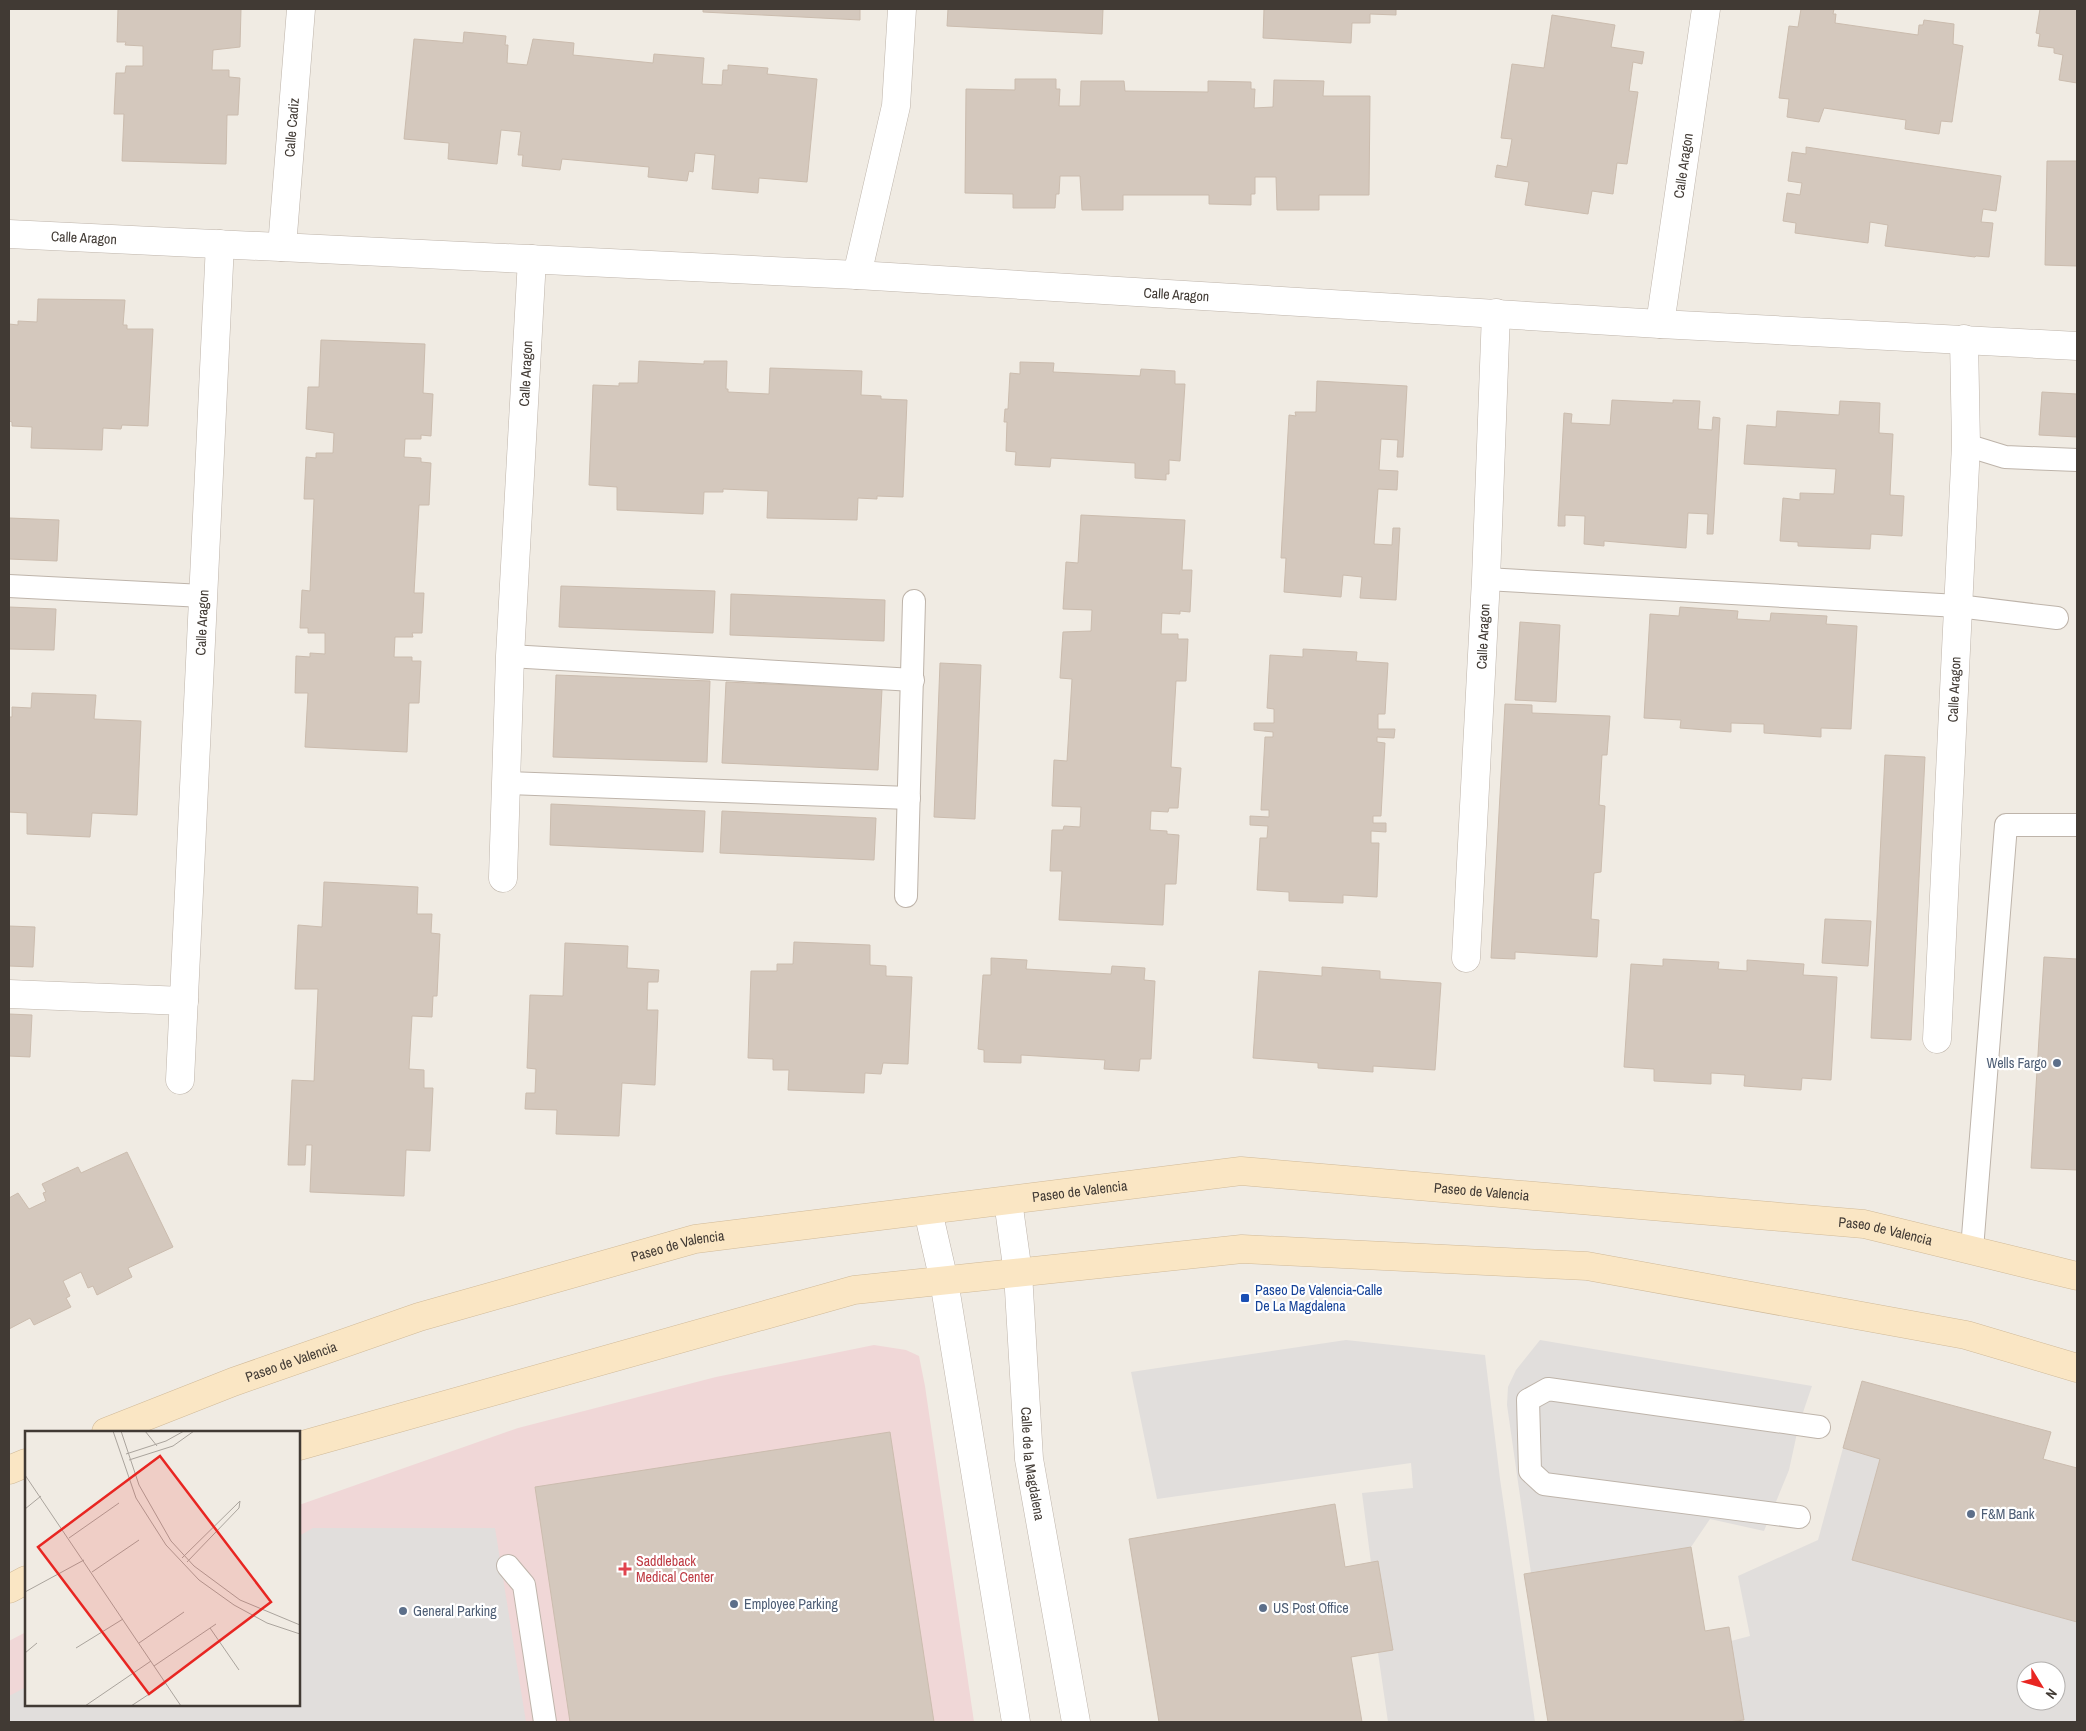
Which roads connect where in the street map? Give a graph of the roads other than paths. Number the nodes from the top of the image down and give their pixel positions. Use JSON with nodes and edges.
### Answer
{"nodes":[{"id":1,"x":301,"y":9,"type":"edge"},
{"id":2,"x":902,"y":9,"type":"edge"},
{"id":3,"x":1706,"y":9,"type":"edge"},
{"id":4,"x":9,"y":234,"type":"edge"},
{"id":5,"x":220,"y":244,"type":"junction"},
{"id":6,"x":282,"y":247,"type":"junction"},
{"id":7,"x":532,"y":259,"type":"junction"},
{"id":8,"x":857,"y":275,"type":"junction"},
{"id":9,"x":1496,"y":312,"type":"junction"},
{"id":10,"x":1660,"y":324,"type":"junction"},
{"id":11,"x":1964,"y":339,"type":"junction"},
{"id":12,"x":2077,"y":346,"type":"edge"},
{"id":13,"x":1966,"y":445,"type":"junction"},
{"id":14,"x":2077,"y":460,"type":"edge"},
{"id":15,"x":1486,"y":579,"type":"junction"},
{"id":16,"x":9,"y":586,"type":"edge"},
{"id":17,"x":203,"y":596,"type":"junction"},
{"id":18,"x":914,"y":601,"type":"dead end"},
{"id":19,"x":1958,"y":606,"type":"junction"},
{"id":20,"x":2057,"y":618,"type":"dead end"},
{"id":21,"x":510,"y":656,"type":"junction"},
{"id":22,"x":913,"y":680,"type":"junction"},
{"id":23,"x":505,"y":783,"type":"junction"},
{"id":24,"x":909,"y":798,"type":"junction"},
{"id":25,"x":2077,"y":825,"type":"edge"},
{"id":26,"x":502,"y":878,"type":"dead end"},
{"id":27,"x":906,"y":896,"type":"dead end"},
{"id":28,"x":1466,"y":958,"type":"dead end"},
{"id":29,"x":9,"y":994,"type":"edge"},
{"id":30,"x":184,"y":1001,"type":"junction"},
{"id":31,"x":1937,"y":1039,"type":"dead end"},
{"id":32,"x":180,"y":1080,"type":"dead end"},
{"id":33,"x":1008,"y":1201,"type":"junction"},
{"id":34,"x":928,"y":1211,"type":"junction"},
{"id":35,"x":1972,"y":1249,"type":"junction"},
{"id":36,"x":1018,"y":1273,"type":"junction"},
{"id":37,"x":2077,"y":1276,"type":"edge"},
{"id":38,"x":944,"y":1280,"type":"junction"},
{"id":39,"x":2077,"y":1368,"type":"edge"},
{"id":40,"x":1819,"y":1427,"type":"dead end"},
{"id":41,"x":109,"y":1431,"type":"edge"},
{"id":42,"x":300,"y":1446,"type":"edge"},
{"id":43,"x":25,"y":1463,"type":"edge"},
{"id":44,"x":9,"y":1470,"type":"edge"},
{"id":45,"x":1799,"y":1517,"type":"dead end"},
{"id":46,"x":508,"y":1566,"type":"dead end"},
{"id":47,"x":25,"y":1581,"type":"edge"},
{"id":48,"x":9,"y":1589,"type":"edge"},
{"id":49,"x":545,"y":1722,"type":"edge"},
{"id":50,"x":1016,"y":1722,"type":"edge"},
{"id":51,"x":1076,"y":1722,"type":"edge"}],
"edges":[{"from":1,"to":6,"type":"street","name":"Calle Cadiz"},
{"from":2,"to":8,"type":"street"},
{"from":3,"to":10,"type":"street","name":"Calle Aragon"},
{"from":4,"to":5,"type":"street","name":"Calle Aragon"},
{"from":5,"to":6,"type":"street","name":"Calle Aragon"},
{"from":5,"to":17,"type":"street","name":"Calle Aragon"},
{"from":6,"to":7,"type":"street","name":"Calle Aragon"},
{"from":7,"to":8,"type":"street","name":"Calle Aragon"},
{"from":7,"to":21,"type":"street","name":"Calle Aragon"},
{"from":8,"to":9,"type":"street","name":"Calle Aragon"},
{"from":9,"to":10,"type":"street","name":"Calle Aragon"},
{"from":9,"to":15,"type":"street","name":"Calle Aragon"},
{"from":10,"to":11,"type":"street","name":"Calle Aragon"},
{"from":11,"to":12,"type":"street","name":"Calle Aragon"},
{"from":11,"to":13,"type":"street","name":"Calle Aragon"},
{"from":13,"to":14,"type":"lane"},
{"from":13,"to":19,"type":"street","name":"Calle Aragon"},
{"from":15,"to":19,"type":"lane"},
{"from":15,"to":28,"type":"street","name":"Calle Aragon"},
{"from":16,"to":17,"type":"lane"},
{"from":17,"to":30,"type":"street","name":"Calle Aragon"},
{"from":18,"to":22,"type":"lane"},
{"from":19,"to":20,"type":"lane"},
{"from":19,"to":31,"type":"street","name":"Calle Aragon"},
{"from":21,"to":22,"type":"lane"},
{"from":21,"to":23,"type":"street","name":"Calle Aragon"},
{"from":22,"to":24,"type":"lane"},
{"from":23,"to":24,"type":"lane"},
{"from":23,"to":26,"type":"street","name":"Calle Aragon"},
{"from":24,"to":27,"type":"lane"},
{"from":25,"to":35,"type":"lane"},
{"from":29,"to":30,"type":"street"},
{"from":30,"to":32,"type":"street","name":"Calle Aragon"},
{"from":33,"to":34,"type":"main road","name":"Paseo de Valencia"},
{"from":33,"to":35,"type":"main road","name":"Paseo de Valencia"},
{"from":33,"to":36,"type":"street","name":"Calle de la Magdalena"},
{"from":34,"to":38,"type":"street"},
{"from":34,"to":41,"type":"main road","name":"Paseo de Valencia"},
{"from":35,"to":37,"type":"main road","name":"Paseo de Valencia"},
{"from":36,"to":38,"type":"main road"},
{"from":36,"to":39,"type":"main road"},
{"from":36,"to":51,"type":"street","name":"Calle de la Magdalena"},
{"from":38,"to":42,"type":"main road"},
{"from":38,"to":50,"type":"street"},
{"from":40,"to":45,"type":"lane"},
{"from":43,"to":44,"type":"main road"},
{"from":46,"to":49,"type":"lane"},
{"from":47,"to":48,"type":"main road"}]}
